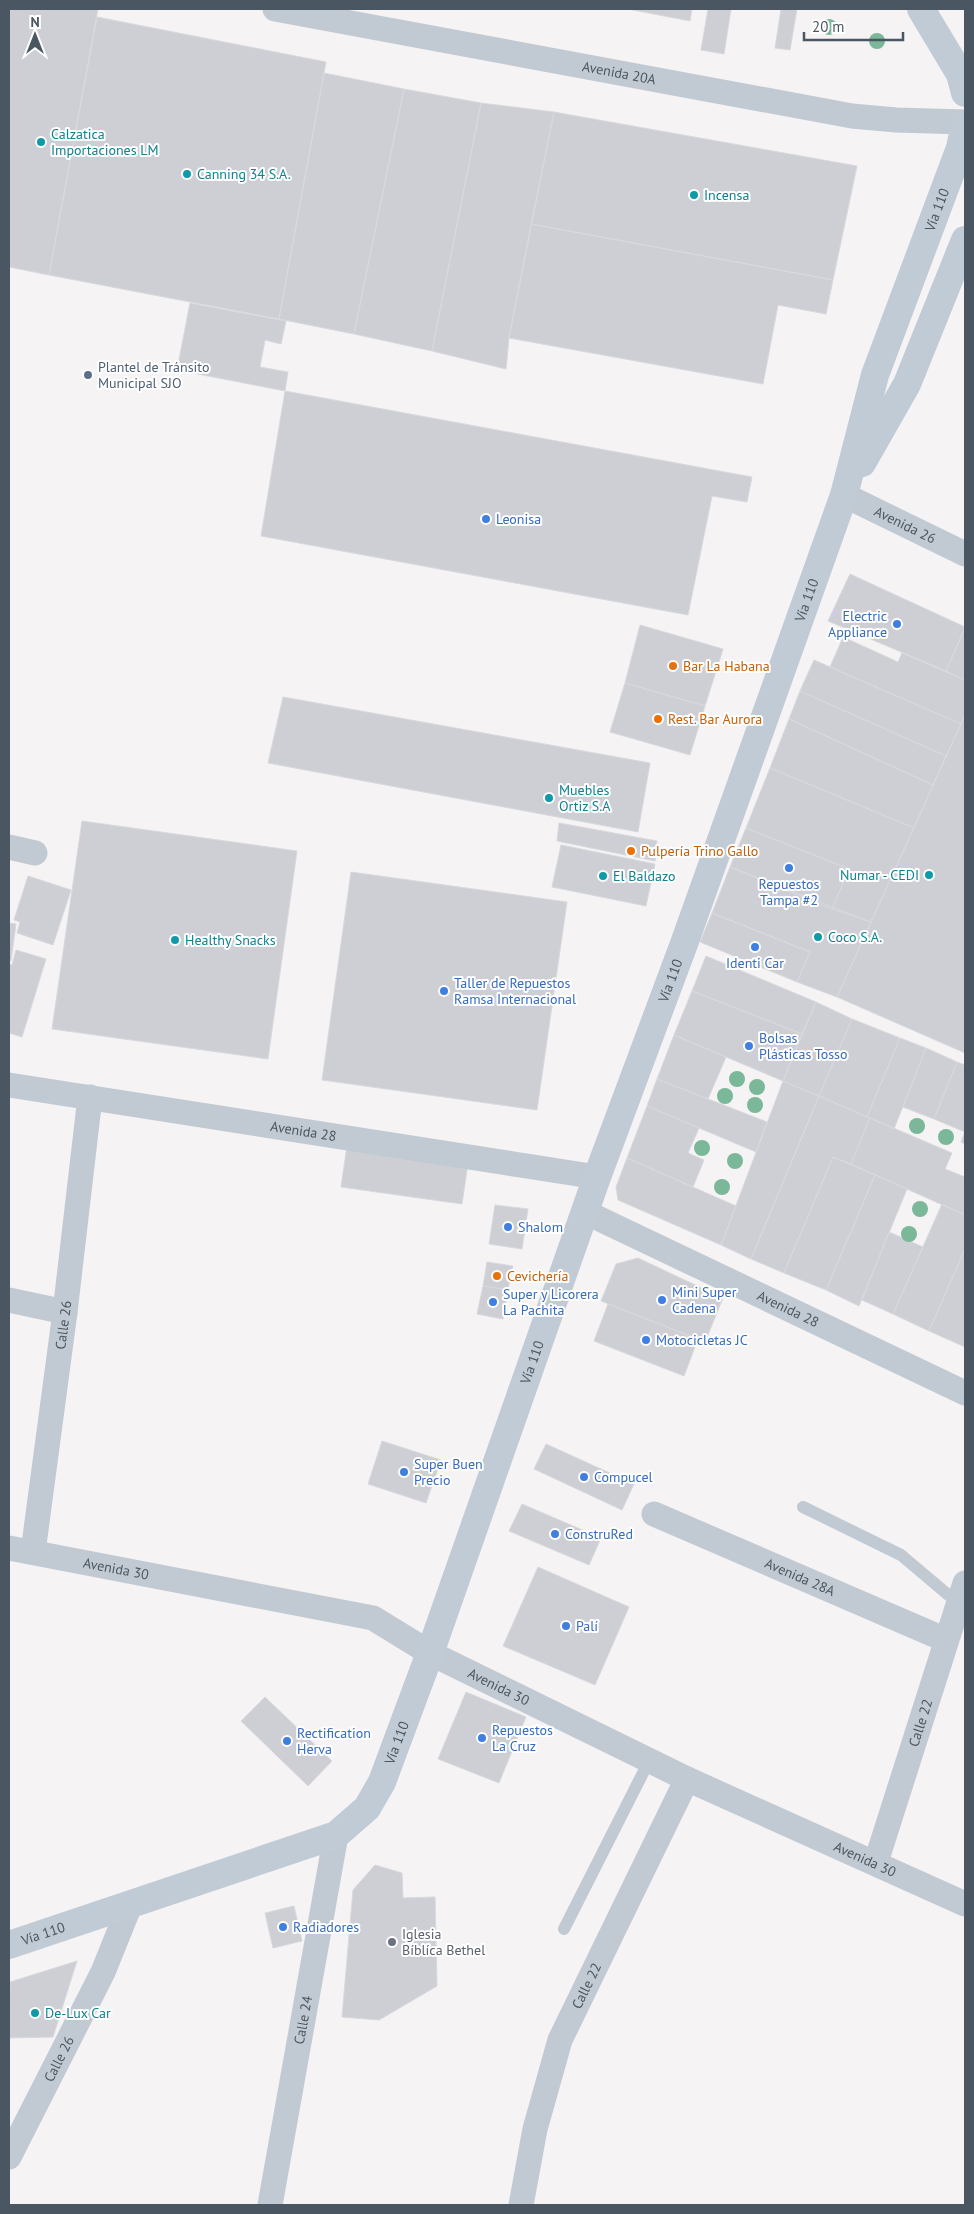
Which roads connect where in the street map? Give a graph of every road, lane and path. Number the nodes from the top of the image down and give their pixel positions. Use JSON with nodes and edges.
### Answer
{"nodes":[{"id":1,"x":275,"y":9,"type":"edge"},
{"id":2,"x":921,"y":9,"type":"edge"},
{"id":3,"x":965,"y":93,"type":"edge"},
{"id":4,"x":965,"y":106,"type":"edge"},
{"id":5,"x":896,"y":120,"type":"junction"},
{"id":6,"x":965,"y":123,"type":"edge"},
{"id":7,"x":963,"y":248,"type":"edge"},
{"id":8,"x":844,"y":495,"type":"junction"},
{"id":9,"x":965,"y":554,"type":"edge"},
{"id":10,"x":9,"y":848,"type":"edge"},
{"id":11,"x":35,"y":853,"type":"dead end"},
{"id":12,"x":9,"y":1085,"type":"edge"},
{"id":13,"x":90,"y":1097,"type":"junction"},
{"id":14,"x":598,"y":1177,"type":"junction"},
{"id":15,"x":585,"y":1212,"type":"junction"},
{"id":16,"x":9,"y":1300,"type":"edge"},
{"id":17,"x":65,"y":1312,"type":"junction"},
{"id":18,"x":965,"y":1393,"type":"edge"},
{"id":19,"x":803,"y":1507,"type":"dead end"},
{"id":20,"x":654,"y":1514,"type":"dead end"},
{"id":21,"x":9,"y":1548,"type":"edge"},
{"id":22,"x":33,"y":1552,"type":"junction"},
{"id":23,"x":962,"y":1593,"type":"edge"},
{"id":24,"x":946,"y":1640,"type":"junction"},
{"id":25,"x":430,"y":1653,"type":"junction"},
{"id":26,"x":649,"y":1761,"type":"junction"},
{"id":27,"x":687,"y":1780,"type":"junction"},
{"id":28,"x":336,"y":1835,"type":"junction"},
{"id":29,"x":876,"y":1862,"type":"junction"},
{"id":30,"x":130,"y":1904,"type":"junction"},
{"id":31,"x":965,"y":1904,"type":"edge"},
{"id":32,"x":564,"y":1928,"type":"dead end"},
{"id":33,"x":9,"y":1945,"type":"edge"},
{"id":34,"x":9,"y":2157,"type":"edge"},
{"id":35,"x":270,"y":2205,"type":"edge"},
{"id":36,"x":521,"y":2205,"type":"edge"}],
"edges":[{"from":1,"to":5,"type":"street","name":"Avenida 20A"},
{"from":2,"to":3,"type":"main road"},
{"from":4,"to":5,"type":"street"},
{"from":5,"to":6,"type":"street","name":"Avenida 20A"},
{"from":6,"to":8,"type":"main road","name":"Vía 110"},
{"from":7,"to":8,"type":"main road","name":"Vía 110"},
{"from":8,"to":9,"type":"street","name":"Avenida 26"},
{"from":8,"to":14,"type":"main road","name":"Vía 110"},
{"from":10,"to":11,"type":"street"},
{"from":12,"to":13,"type":"street","name":"Avenida 28"},
{"from":13,"to":14,"type":"street","name":"Avenida 28"},
{"from":13,"to":17,"type":"street","name":"Calle 26"},
{"from":14,"to":15,"type":"main road","name":"Vía 110"},
{"from":15,"to":18,"type":"street","name":"Avenida 28"},
{"from":15,"to":25,"type":"main road","name":"Vía 110"},
{"from":16,"to":17,"type":"street"},
{"from":17,"to":22,"type":"street","name":"Calle 26"},
{"from":19,"to":23,"type":"lane"},
{"from":20,"to":24,"type":"street","name":"Avenida 28A"},
{"from":21,"to":22,"type":"street","name":"Avenida 30"},
{"from":22,"to":25,"type":"street","name":"Avenida 30"},
{"from":23,"to":24,"type":"street","name":"Calle 22"},
{"from":24,"to":29,"type":"street","name":"Calle 22"},
{"from":25,"to":26,"type":"street","name":"Avenida 30"},
{"from":25,"to":28,"type":"main road","name":"Vía 110"},
{"from":26,"to":27,"type":"street","name":"Avenida 30"},
{"from":26,"to":32,"type":"lane"},
{"from":27,"to":29,"type":"street","name":"Avenida 30"},
{"from":27,"to":36,"type":"street","name":"Calle 22"},
{"from":28,"to":30,"type":"main road","name":"Vía 110"},
{"from":28,"to":35,"type":"street","name":"Calle 24"},
{"from":29,"to":31,"type":"street","name":"Avenida 30"},
{"from":30,"to":33,"type":"main road","name":"Vía 110"},
{"from":30,"to":34,"type":"street","name":"Calle 26"}]}
